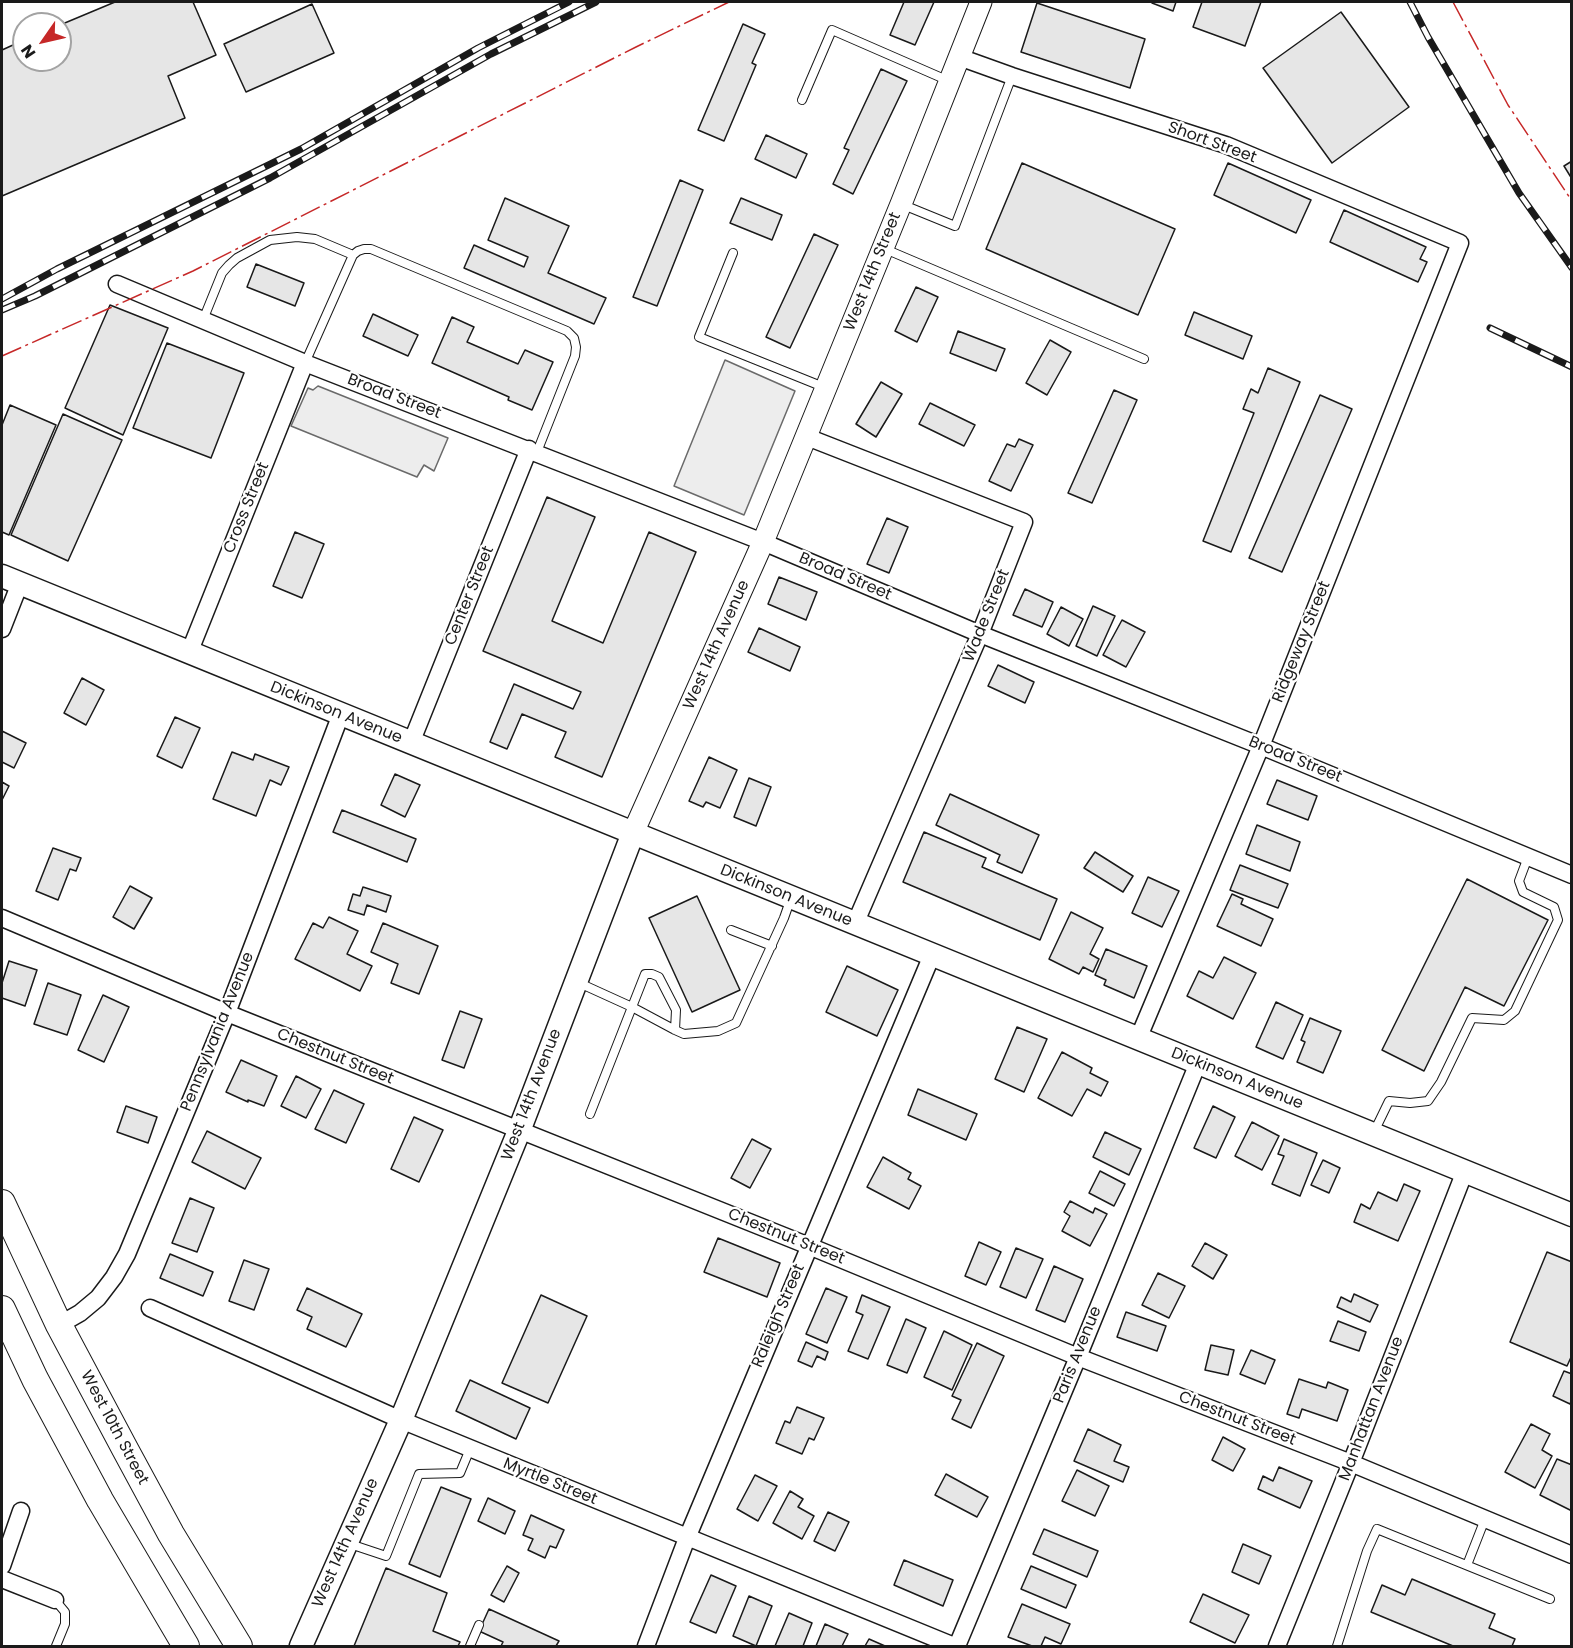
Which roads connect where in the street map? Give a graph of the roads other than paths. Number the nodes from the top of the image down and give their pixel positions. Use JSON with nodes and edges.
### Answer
{"nodes":[{"id":1,"x":981,"y":2,"type":"edge"},
{"id":2,"x":959,"y":57,"type":"junction"},
{"id":3,"x":1012,"y":76,"type":"junction"},
{"id":4,"x":949,"y":81,"type":"junction"},
{"id":5,"x":801,"y":100,"type":"dead end"},
{"id":6,"x":901,"y":204,"type":"junction"},
{"id":7,"x":1460,"y":243,"type":"joint"},
{"id":8,"x":883,"y":248,"type":"junction"},
{"id":9,"x":733,"y":253,"type":"dead end"},
{"id":10,"x":353,"y":255,"type":"junction"},
{"id":11,"x":117,"y":284,"type":"dead end"},
{"id":12,"x":203,"y":320,"type":"junction"},
{"id":13,"x":1144,"y":358,"type":"dead end"},
{"id":14,"x":305,"y":363,"type":"junction"},
{"id":15,"x":826,"y":388,"type":"junction"},
{"id":16,"x":807,"y":437,"type":"junction"},
{"id":17,"x":533,"y":451,"type":"junction"},
{"id":18,"x":762,"y":542,"type":"junction"},
{"id":19,"x":11,"y":580,"type":"edge"},
{"id":20,"x":2,"y":629,"type":"edge"},
{"id":21,"x":981,"y":634,"type":"junction"},
{"id":22,"x":189,"y":653,"type":"junction"},
{"id":23,"x":341,"y":714,"type":"junction"},
{"id":24,"x":411,"y":743,"type":"junction"},
{"id":25,"x":1261,"y":746,"type":"junction"},
{"id":26,"x":633,"y":833,"type":"junction"},
{"id":27,"x":1528,"y":857,"type":"junction"},
{"id":28,"x":1572,"y":875,"type":"edge"},
{"id":29,"x":791,"y":898,"type":"junction"},
{"id":30,"x":2,"y":918,"type":"edge"},
{"id":31,"x":855,"y":924,"type":"junction"},
{"id":32,"x":731,"y":930,"type":"dead end"},
{"id":33,"x":772,"y":946,"type":"junction"},
{"id":34,"x":932,"y":955,"type":"junction"},
{"id":35,"x":576,"y":982,"type":"junction"},
{"id":36,"x":632,"y":1007,"type":"junction"},
{"id":37,"x":227,"y":1013,"type":"junction"},
{"id":38,"x":675,"y":1030,"type":"junction"},
{"id":39,"x":1138,"y":1039,"type":"junction"},
{"id":40,"x":1198,"y":1063,"type":"junction"},
{"id":41,"x":591,"y":1114,"type":"dead end"},
{"id":42,"x":519,"y":1131,"type":"junction"},
{"id":43,"x":1372,"y":1134,"type":"junction"},
{"id":44,"x":1465,"y":1172,"type":"junction"},
{"id":45,"x":2,"y":1203,"type":"edge"},
{"id":46,"x":1572,"y":1215,"type":"edge"},
{"id":47,"x":809,"y":1246,"type":"junction"},
{"id":48,"x":150,"y":1308,"type":"dead end"},
{"id":49,"x":2,"y":1309,"type":"edge"},
{"id":50,"x":59,"y":1325,"type":"junction"},
{"id":51,"x":1078,"y":1357,"type":"junction"},
{"id":52,"x":401,"y":1420,"type":"junction"},
{"id":53,"x":470,"y":1449,"type":"junction"},
{"id":54,"x":1351,"y":1463,"type":"junction"},
{"id":55,"x":21,"y":1511,"type":"dead end"},
{"id":56,"x":1485,"y":1520,"type":"junction"},
{"id":57,"x":687,"y":1538,"type":"junction"},
{"id":58,"x":347,"y":1542,"type":"junction"},
{"id":59,"x":1572,"y":1556,"type":"edge"},
{"id":60,"x":1467,"y":1565,"type":"junction"},
{"id":61,"x":2,"y":1566,"type":"edge"},
{"id":62,"x":2,"y":1579,"type":"edge"},
{"id":63,"x":1550,"y":1599,"type":"dead end"},
{"id":64,"x":55,"y":1600,"type":"joint"},
{"id":65,"x":479,"y":1625,"type":"dead end"},
{"id":66,"x":56,"y":1647,"type":"edge"},
{"id":67,"x":186,"y":1647,"type":"edge"},
{"id":68,"x":239,"y":1647,"type":"edge"},
{"id":69,"x":301,"y":1647,"type":"edge"},
{"id":70,"x":470,"y":1647,"type":"edge"},
{"id":71,"x":646,"y":1647,"type":"edge"},
{"id":72,"x":955,"y":1647,"type":"edge"},
{"id":73,"x":1277,"y":1647,"type":"edge"},
{"id":74,"x":1338,"y":1647,"type":"edge"}],
"edges":[{"from":1,"to":2,"type":"street","name":"West 14th Street"},
{"from":2,"to":3,"type":"street","name":"Short Street"},
{"from":2,"to":4,"type":"street","name":"West 14th Street"},
{"from":3,"to":6,"type":"lane"},
{"from":3,"to":7,"type":"street","name":"Short Street"},
{"from":4,"to":5,"type":"lane"},
{"from":4,"to":6,"type":"street","name":"West 14th Street"},
{"from":6,"to":8,"type":"street","name":"West 14th Street"},
{"from":7,"to":25,"type":"street","name":"Ridgeway Street"},
{"from":8,"to":13,"type":"lane"},
{"from":8,"to":15,"type":"street","name":"West 14th Street"},
{"from":9,"to":15,"type":"lane"},
{"from":10,"to":12,"type":"lane"},
{"from":10,"to":14,"type":"lane"},
{"from":10,"to":17,"type":"lane"},
{"from":11,"to":12,"type":"street","name":"Broad Street"},
{"from":12,"to":14,"type":"street","name":"Broad Street"},
{"from":14,"to":17,"type":"street","name":"Broad Street"},
{"from":14,"to":22,"type":"street","name":"Cross Street"},
{"from":15,"to":16,"type":"street","name":"West 14th Street"},
{"from":16,"to":18,"type":"street","name":"West 14th Street"},
{"from":16,"to":21,"type":"street","name":"Wade Street"},
{"from":17,"to":18,"type":"street","name":"Broad Street"},
{"from":17,"to":24,"type":"street","name":"Center Street"},
{"from":18,"to":21,"type":"street","name":"Broad Street"},
{"from":18,"to":26,"type":"street","name":"West 14th Avenue"},
{"from":19,"to":20,"type":"street"},
{"from":19,"to":22,"type":"main road","name":"Dickinson Avenue"},
{"from":21,"to":25,"type":"street","name":"Broad Street"},
{"from":21,"to":31,"type":"street","name":"Wade Street"},
{"from":22,"to":23,"type":"main road","name":"Dickinson Avenue"},
{"from":23,"to":24,"type":"main road","name":"Dickinson Avenue"},
{"from":23,"to":37,"type":"street","name":"Pennsylvania Avenue"},
{"from":24,"to":26,"type":"main road","name":"Dickinson Avenue"},
{"from":25,"to":27,"type":"street","name":"Broad Street"},
{"from":25,"to":39,"type":"street","name":"Ridgeway Street"},
{"from":26,"to":29,"type":"main road","name":"Dickinson Avenue"},
{"from":26,"to":35,"type":"main road","name":"West 14th Avenue"},
{"from":27,"to":28,"type":"street","name":"Broad Street"},
{"from":27,"to":43,"type":"lane"},
{"from":29,"to":31,"type":"main road","name":"Dickinson Avenue"},
{"from":29,"to":33,"type":"lane"},
{"from":30,"to":37,"type":"street","name":"Chestnut Street"},
{"from":31,"to":34,"type":"main road","name":"Dickinson Avenue"},
{"from":32,"to":33,"type":"lane"},
{"from":33,"to":38,"type":"lane"},
{"from":34,"to":39,"type":"main road","name":"Dickinson Avenue"},
{"from":34,"to":47,"type":"street","name":"Raleigh Street"},
{"from":35,"to":36,"type":"lane"},
{"from":35,"to":42,"type":"main road","name":"West 14th Avenue"},
{"from":36,"to":38,"type":"lane"},
{"from":36,"to":38,"type":"lane"},
{"from":36,"to":41,"type":"lane"},
{"from":37,"to":42,"type":"street","name":"Chestnut Street"},
{"from":37,"to":50,"type":"street","name":"Pennsylvania Avenue"},
{"from":39,"to":40,"type":"main road","name":"Dickinson Avenue"},
{"from":40,"to":43,"type":"main road","name":"Dickinson Avenue"},
{"from":40,"to":51,"type":"street","name":"Paris Avenue"},
{"from":42,"to":47,"type":"street","name":"Chestnut Street"},
{"from":42,"to":52,"type":"main road","name":"West 14th Avenue"},
{"from":43,"to":44,"type":"main road","name":"Dickinson Avenue"},
{"from":44,"to":46,"type":"main road","name":"Dickinson Avenue"},
{"from":44,"to":54,"type":"street","name":"Manhattan Avenue"},
{"from":45,"to":50,"type":"main road","name":"West 10th Street"},
{"from":47,"to":51,"type":"street","name":"Chestnut Street"},
{"from":47,"to":57,"type":"street","name":"Raleigh Street"},
{"from":48,"to":52,"type":"street","name":"Myrtle Street"},
{"from":49,"to":67,"type":"main road"},
{"from":50,"to":68,"type":"main road","name":"West 10th Street"},
{"from":51,"to":54,"type":"street","name":"Chestnut Street"},
{"from":51,"to":72,"type":"street","name":"Paris Avenue"},
{"from":52,"to":53,"type":"street","name":"Myrtle Street"},
{"from":52,"to":58,"type":"main road","name":"West 14th Avenue"},
{"from":53,"to":57,"type":"street","name":"Myrtle Street"},
{"from":53,"to":58,"type":"lane"},
{"from":54,"to":56,"type":"street","name":"Chestnut Street"},
{"from":54,"to":73,"type":"street","name":"Manhattan Avenue"},
{"from":55,"to":61,"type":"street"},
{"from":56,"to":59,"type":"street","name":"Chestnut Street"},
{"from":56,"to":60,"type":"lane"},
{"from":57,"to":71,"type":"street","name":"Raleigh Street"},
{"from":57,"to":72,"type":"street","name":"Myrtle Street"},
{"from":58,"to":69,"type":"main road","name":"West 14th Avenue"},
{"from":60,"to":63,"type":"lane"},
{"from":60,"to":74,"type":"lane"},
{"from":62,"to":64,"type":"street"},
{"from":64,"to":66,"type":"lane"},
{"from":65,"to":70,"type":"lane"}]}
